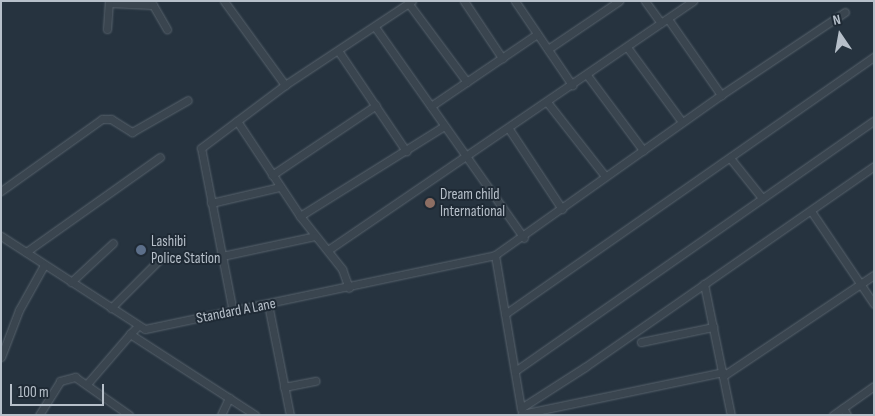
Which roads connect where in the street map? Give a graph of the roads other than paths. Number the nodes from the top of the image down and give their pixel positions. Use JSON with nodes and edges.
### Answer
{"nodes":[{"id":1,"x":224,"y":1,"type":"edge"},
{"id":2,"x":464,"y":1,"type":"edge"},
{"id":3,"x":619,"y":1,"type":"edge"},
{"id":4,"x":645,"y":1,"type":"edge"},
{"id":5,"x":693,"y":1,"type":"edge"},
{"id":6,"x":109,"y":2,"type":"edge"},
{"id":7,"x":410,"y":2,"type":"edge"},
{"id":8,"x":516,"y":2,"type":"edge"},
{"id":9,"x":155,"y":3,"type":"edge"},
{"id":10,"x":609,"y":4,"type":"edge"},
{"id":11,"x":845,"y":12,"type":"dead end"},
{"id":12,"x":668,"y":19,"type":"junction"},
{"id":13,"x":661,"y":23,"type":"junction"},
{"id":14,"x":375,"y":27,"type":"junction"},
{"id":15,"x":107,"y":29,"type":"dead end"},
{"id":16,"x":167,"y":30,"type":"dead end"},
{"id":17,"x":537,"y":34,"type":"junction"},
{"id":18,"x":627,"y":47,"type":"junction"},
{"id":19,"x":548,"y":49,"type":"junction"},
{"id":20,"x":339,"y":52,"type":"junction"},
{"id":21,"x":874,"y":57,"type":"edge"},
{"id":22,"x":502,"y":58,"type":"junction"},
{"id":23,"x":587,"y":75,"type":"junction"},
{"id":24,"x":467,"y":82,"type":"junction"},
{"id":25,"x":285,"y":85,"type":"junction"},
{"id":26,"x":572,"y":85,"type":"junction"},
{"id":27,"x":720,"y":95,"type":"junction"},
{"id":28,"x":188,"y":100,"type":"dead end"},
{"id":29,"x":547,"y":102,"type":"junction"},
{"id":30,"x":376,"y":105,"type":"junction"},
{"id":31,"x":431,"y":106,"type":"junction"},
{"id":32,"x":237,"y":120,"type":"junction"},
{"id":33,"x":874,"y":121,"type":"edge"},
{"id":34,"x":682,"y":122,"type":"junction"},
{"id":35,"x":444,"y":126,"type":"junction"},
{"id":36,"x":509,"y":129,"type":"junction"},
{"id":37,"x":643,"y":150,"type":"junction"},
{"id":38,"x":406,"y":151,"type":"junction"},
{"id":39,"x":160,"y":157,"type":"dead end"},
{"id":40,"x":468,"y":158,"type":"junction"},
{"id":41,"x":730,"y":158,"type":"junction"},
{"id":42,"x":874,"y":166,"type":"edge"},
{"id":43,"x":272,"y":174,"type":"junction"},
{"id":44,"x":605,"y":176,"type":"junction"},
{"id":45,"x":280,"y":187,"type":"junction"},
{"id":46,"x":1,"y":190,"type":"edge"},
{"id":47,"x":762,"y":198,"type":"junction"},
{"id":48,"x":211,"y":203,"type":"junction"},
{"id":49,"x":562,"y":209,"type":"junction"},
{"id":50,"x":811,"y":211,"type":"junction"},
{"id":51,"x":300,"y":216,"type":"junction"},
{"id":52,"x":1,"y":236,"type":"edge"},
{"id":53,"x":315,"y":236,"type":"junction"},
{"id":54,"x":524,"y":238,"type":"junction"},
{"id":55,"x":113,"y":242,"type":"dead end"},
{"id":56,"x":328,"y":250,"type":"junction"},
{"id":57,"x":26,"y":252,"type":"junction"},
{"id":58,"x":494,"y":255,"type":"junction"},
{"id":59,"x":222,"y":256,"type":"junction"},
{"id":60,"x":161,"y":258,"type":"dead end"},
{"id":61,"x":44,"y":265,"type":"junction"},
{"id":62,"x":874,"y":275,"type":"edge"},
{"id":63,"x":71,"y":282,"type":"junction"},
{"id":64,"x":704,"y":284,"type":"junction"},
{"id":65,"x":860,"y":285,"type":"junction"},
{"id":66,"x":350,"y":288,"type":"junction"},
{"id":67,"x":268,"y":304,"type":"junction"},
{"id":68,"x":874,"y":304,"type":"edge"},
{"id":69,"x":111,"y":308,"type":"junction"},
{"id":70,"x":233,"y":312,"type":"junction"},
{"id":71,"x":505,"y":314,"type":"junction"},
{"id":72,"x":137,"y":327,"type":"junction"},
{"id":73,"x":713,"y":327,"type":"junction"},
{"id":74,"x":130,"y":334,"type":"junction"},
{"id":75,"x":641,"y":342,"type":"dead end"},
{"id":76,"x":1,"y":357,"type":"edge"},
{"id":77,"x":515,"y":371,"type":"junction"},
{"id":78,"x":723,"y":374,"type":"junction"},
{"id":79,"x":315,"y":381,"type":"dead end"},
{"id":80,"x":87,"y":384,"type":"junction"},
{"id":81,"x":874,"y":386,"type":"edge"},
{"id":82,"x":284,"y":388,"type":"junction"},
{"id":83,"x":229,"y":398,"type":"junction"},
{"id":84,"x":843,"y":408,"type":"junction"},
{"id":85,"x":522,"y":412,"type":"edge"},
{"id":86,"x":39,"y":415,"type":"edge"},
{"id":87,"x":129,"y":415,"type":"edge"},
{"id":88,"x":221,"y":415,"type":"edge"},
{"id":89,"x":255,"y":415,"type":"edge"},
{"id":90,"x":290,"y":415,"type":"edge"},
{"id":91,"x":731,"y":415,"type":"edge"},
{"id":92,"x":833,"y":415,"type":"edge"},
{"id":93,"x":847,"y":415,"type":"edge"}],
"edges":[{"from":1,"to":25,"type":"street"},
{"from":2,"to":22,"type":"street"},
{"from":3,"to":10,"type":"street"},
{"from":4,"to":13,"type":"street"},
{"from":5,"to":12,"type":"street"},
{"from":6,"to":9,"type":"street"},
{"from":6,"to":15,"type":"street"},
{"from":7,"to":14,"type":"street"},
{"from":7,"to":24,"type":"street"},
{"from":8,"to":17,"type":"street"},
{"from":9,"to":16,"type":"street"},
{"from":10,"to":19,"type":"street"},
{"from":11,"to":27,"type":"street","name":"Standard A Lane"},
{"from":12,"to":13,"type":"street"},
{"from":12,"to":27,"type":"street"},
{"from":13,"to":18,"type":"street"},
{"from":14,"to":20,"type":"street"},
{"from":14,"to":31,"type":"street"},
{"from":17,"to":19,"type":"street"},
{"from":17,"to":22,"type":"street"},
{"from":18,"to":23,"type":"street"},
{"from":18,"to":34,"type":"street"},
{"from":19,"to":26,"type":"street"},
{"from":20,"to":25,"type":"street"},
{"from":20,"to":30,"type":"street"},
{"from":21,"to":41,"type":"street"},
{"from":22,"to":24,"type":"street"},
{"from":23,"to":26,"type":"street"},
{"from":23,"to":37,"type":"street"},
{"from":24,"to":31,"type":"street"},
{"from":25,"to":32,"type":"street"},
{"from":26,"to":29,"type":"street"},
{"from":27,"to":34,"type":"street","name":"Standard A Lane"},
{"from":28,"to":46,"type":"street"},
{"from":29,"to":36,"type":"street"},
{"from":29,"to":44,"type":"street"},
{"from":30,"to":38,"type":"street"},
{"from":30,"to":43,"type":"street"},
{"from":31,"to":35,"type":"street"},
{"from":32,"to":43,"type":"street"},
{"from":32,"to":48,"type":"street"},
{"from":33,"to":47,"type":"street"},
{"from":34,"to":37,"type":"street","name":"Standard A Lane"},
{"from":35,"to":38,"type":"street"},
{"from":35,"to":40,"type":"street"},
{"from":36,"to":40,"type":"street"},
{"from":36,"to":49,"type":"street"},
{"from":37,"to":44,"type":"street","name":"Standard A Lane"},
{"from":38,"to":51,"type":"street"},
{"from":39,"to":57,"type":"street"},
{"from":40,"to":54,"type":"street"},
{"from":40,"to":56,"type":"street"},
{"from":41,"to":47,"type":"street"},
{"from":41,"to":71,"type":"street"},
{"from":42,"to":50,"type":"street"},
{"from":43,"to":45,"type":"street"},
{"from":44,"to":49,"type":"street","name":"Standard A Lane"},
{"from":45,"to":48,"type":"street"},
{"from":45,"to":51,"type":"street"},
{"from":47,"to":77,"type":"street"},
{"from":48,"to":59,"type":"street"},
{"from":49,"to":54,"type":"street","name":"Standard A Lane"},
{"from":50,"to":64,"type":"street"},
{"from":50,"to":65,"type":"street"},
{"from":51,"to":53,"type":"street"},
{"from":52,"to":57,"type":"street"},
{"from":53,"to":56,"type":"street"},
{"from":53,"to":59,"type":"street"},
{"from":54,"to":58,"type":"street","name":"Standard A Lane"},
{"from":55,"to":63,"type":"street"},
{"from":56,"to":66,"type":"street"},
{"from":57,"to":61,"type":"street"},
{"from":58,"to":66,"type":"street","name":"Standard A Lane"},
{"from":58,"to":71,"type":"street"},
{"from":59,"to":70,"type":"street"},
{"from":60,"to":69,"type":"street"},
{"from":61,"to":63,"type":"street"},
{"from":61,"to":76,"type":"street"},
{"from":62,"to":65,"type":"street"},
{"from":63,"to":69,"type":"street"},
{"from":64,"to":73,"type":"street"},
{"from":64,"to":85,"type":"street"},
{"from":65,"to":68,"type":"street"},
{"from":65,"to":78,"type":"street"},
{"from":66,"to":67,"type":"street","name":"Standard A Lane"},
{"from":67,"to":70,"type":"street","name":"Standard A Lane"},
{"from":67,"to":82,"type":"street"},
{"from":69,"to":72,"type":"street"},
{"from":70,"to":72,"type":"street","name":"Standard A Lane"},
{"from":71,"to":77,"type":"street"},
{"from":72,"to":74,"type":"street"},
{"from":73,"to":75,"type":"street"},
{"from":73,"to":78,"type":"street"},
{"from":74,"to":80,"type":"street"},
{"from":74,"to":83,"type":"street"},
{"from":77,"to":85,"type":"street"},
{"from":78,"to":85,"type":"street"},
{"from":78,"to":91,"type":"street"},
{"from":79,"to":82,"type":"street"},
{"from":80,"to":86,"type":"street"},
{"from":80,"to":87,"type":"street"},
{"from":81,"to":84,"type":"street"},
{"from":82,"to":90,"type":"street"},
{"from":83,"to":88,"type":"street"},
{"from":83,"to":89,"type":"street"},
{"from":84,"to":92,"type":"street"},
{"from":84,"to":93,"type":"street"}]}
